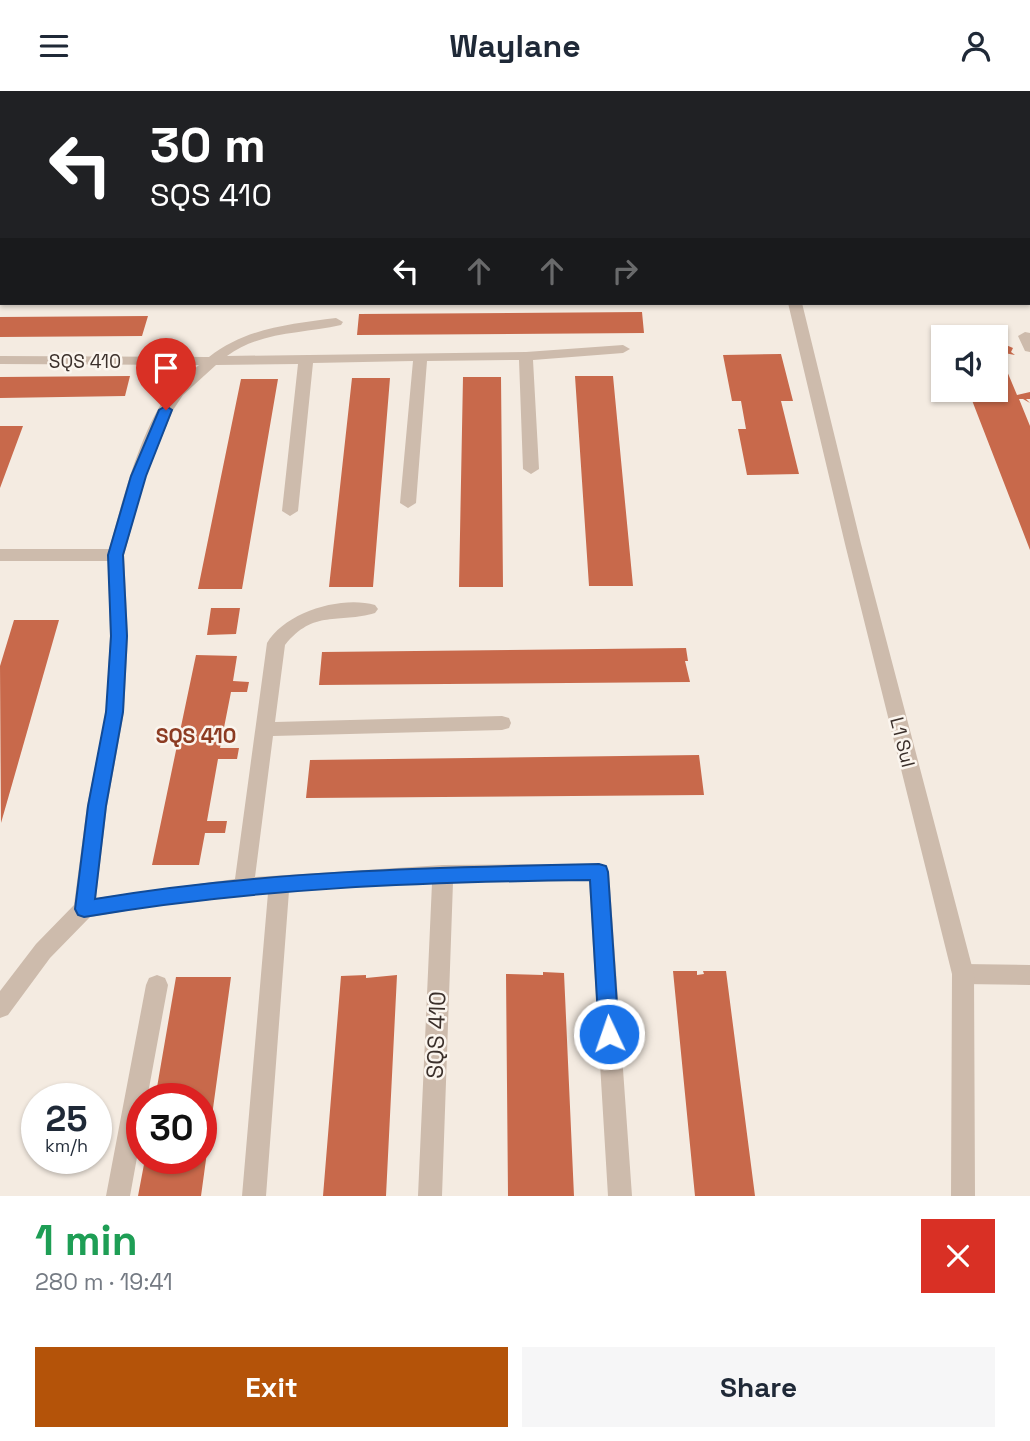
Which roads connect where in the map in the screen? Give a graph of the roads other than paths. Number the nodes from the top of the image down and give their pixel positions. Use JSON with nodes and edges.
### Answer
{"nodes":[{"id":1,"x":795,"y":305,"type":"edge"},
{"id":2,"x":336,"y":322,"type":"dead end"},
{"id":3,"x":623,"y":349,"type":"dead end"},
{"id":4,"x":526,"y":355,"type":"junction"},
{"id":5,"x":420,"y":357,"type":"junction"},
{"id":6,"x":306,"y":359,"type":"junction"},
{"id":7,"x":0,"y":360,"type":"edge"},
{"id":8,"x":212,"y":361,"type":"junction"},
{"id":9,"x":531,"y":469,"type":"dead end"},
{"id":10,"x":408,"y":503,"type":"dead end"},
{"id":11,"x":290,"y":511,"type":"dead end"},
{"id":12,"x":0,"y":555,"type":"edge"},
{"id":13,"x":116,"y":555,"type":"junction"},
{"id":14,"x":369,"y":609,"type":"dead end"},
{"id":15,"x":502,"y":723,"type":"dead end"},
{"id":16,"x":265,"y":729,"type":"junction"},
{"id":17,"x":443,"y":874,"type":"junction"},
{"id":18,"x":279,"y":883,"type":"junction"},
{"id":19,"x":244,"y":887,"type":"junction"},
{"id":20,"x":84,"y":909,"type":"junction"},
{"id":21,"x":962,"y":974,"type":"junction"},
{"id":22,"x":1030,"y":975,"type":"edge"},
{"id":23,"x":157,"y":985,"type":"dead end"},
{"id":24,"x":0,"y":1008,"type":"edge"},
{"id":25,"x":965,"y":1193,"type":"edge"},
{"id":26,"x":118,"y":1196,"type":"edge"},
{"id":27,"x":254,"y":1196,"type":"edge"},
{"id":28,"x":429,"y":1196,"type":"edge"},
{"id":29,"x":620,"y":1196,"type":"edge"}],
"edges":[{"from":1,"to":21,"type":"street","name":"L1 Sul"},
{"from":2,"to":8,"type":"street"},
{"from":3,"to":4,"type":"street","name":"SQS 410"},
{"from":4,"to":5,"type":"street","name":"SQS 410"},
{"from":4,"to":9,"type":"street"},
{"from":5,"to":6,"type":"street","name":"SQS 410"},
{"from":5,"to":10,"type":"street"},
{"from":6,"to":8,"type":"street","name":"SQS 410"},
{"from":6,"to":11,"type":"street"},
{"from":7,"to":8,"type":"street","name":"SQS 410"},
{"from":8,"to":13,"type":"street"},
{"from":12,"to":13,"type":"street"},
{"from":13,"to":20,"type":"street"},
{"from":14,"to":16,"type":"street"},
{"from":15,"to":16,"type":"street"},
{"from":16,"to":19,"type":"street"},
{"from":17,"to":18,"type":"street"},
{"from":17,"to":28,"type":"street","name":"SQS 410"},
{"from":17,"to":29,"type":"street"},
{"from":18,"to":19,"type":"street"},
{"from":18,"to":27,"type":"street"},
{"from":19,"to":20,"type":"street"},
{"from":20,"to":24,"type":"street"},
{"from":21,"to":22,"type":"street"},
{"from":21,"to":25,"type":"street","name":"L1 Sul"},
{"from":23,"to":26,"type":"street"}]}
